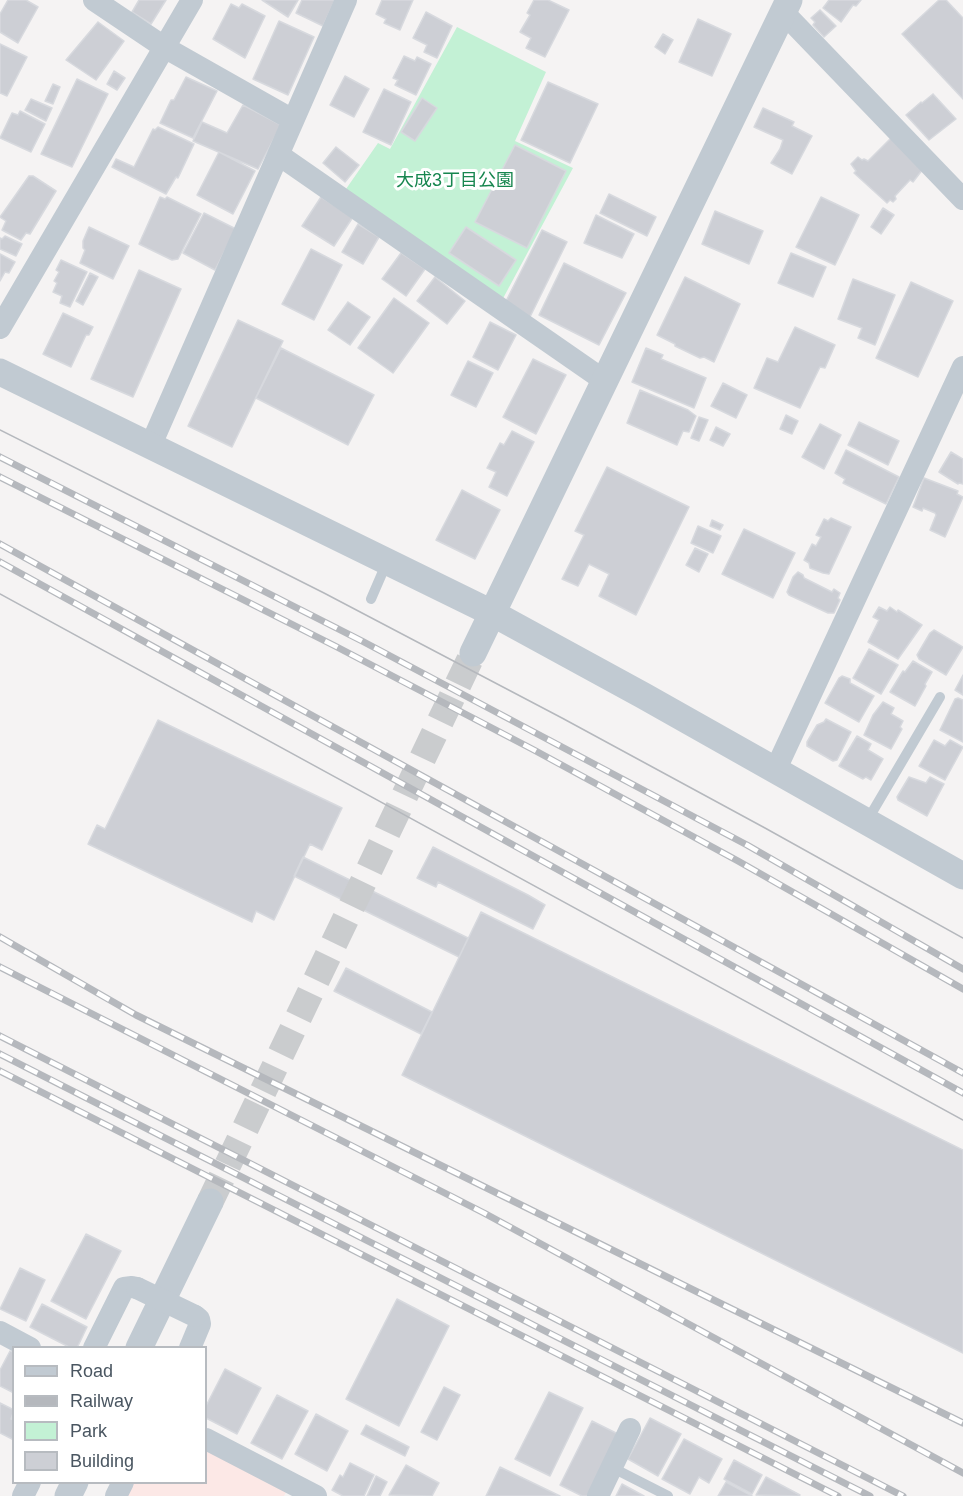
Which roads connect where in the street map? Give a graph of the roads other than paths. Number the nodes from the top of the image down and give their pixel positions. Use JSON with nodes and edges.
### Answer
{"nodes":[{"id":1,"x":94,"y":0,"type":"edge"},
{"id":2,"x":192,"y":0,"type":"edge"},
{"id":3,"x":346,"y":0,"type":"edge"},
{"id":4,"x":783,"y":4,"type":"edge"},
{"id":5,"x":164,"y":47,"type":"junction"},
{"id":6,"x":293,"y":120,"type":"junction"},
{"id":7,"x":279,"y":155,"type":"junction"},
{"id":8,"x":963,"y":199,"type":"edge"},
{"id":9,"x":0,"y":328,"type":"edge"},
{"id":10,"x":963,"y":367,"type":"edge"},
{"id":11,"x":0,"y":372,"type":"edge"},
{"id":12,"x":604,"y":381,"type":"junction"},
{"id":13,"x":150,"y":447,"type":"junction"},
{"id":14,"x":387,"y":562,"type":"junction"},
{"id":15,"x":370,"y":598,"type":"dead end"},
{"id":16,"x":492,"y":613,"type":"junction"},
{"id":17,"x":473,"y":653,"type":"tunnel mouth"},
{"id":18,"x":940,"y":697,"type":"dead end"},
{"id":19,"x":775,"y":771,"type":"junction"},
{"id":20,"x":866,"y":821,"type":"junction"},
{"id":21,"x":963,"y":876,"type":"edge"},
{"id":22,"x":210,"y":1202,"type":"tunnel mouth"},
{"id":23,"x":0,"y":1332,"type":"edge"},
{"id":24,"x":28,"y":1346,"type":"edge"},
{"id":25,"x":95,"y":1346,"type":"edge"},
{"id":26,"x":139,"y":1346,"type":"edge"},
{"id":27,"x":190,"y":1346,"type":"edge"},
{"id":28,"x":630,"y":1429,"type":"dead end"},
{"id":29,"x":207,"y":1440,"type":"edge"},
{"id":30,"x":611,"y":1467,"type":"junction"},
{"id":31,"x":316,"y":1496,"type":"edge"},
{"id":32,"x":598,"y":1496,"type":"edge"},
{"id":33,"x":668,"y":1496,"type":"edge"}],
"edges":[{"from":1,"to":5,"type":"street"},
{"from":2,"to":5,"type":"street"},
{"from":3,"to":6,"type":"street"},
{"from":4,"to":8,"type":"street"},
{"from":4,"to":12,"type":"street"},
{"from":5,"to":6,"type":"street"},
{"from":5,"to":9,"type":"street"},
{"from":6,"to":7,"type":"street"},
{"from":7,"to":12,"type":"street"},
{"from":7,"to":13,"type":"street"},
{"from":10,"to":19,"type":"street"},
{"from":11,"to":13,"type":"street"},
{"from":12,"to":16,"type":"street"},
{"from":13,"to":14,"type":"street"},
{"from":14,"to":15,"type":"lane"},
{"from":14,"to":16,"type":"street"},
{"from":16,"to":17,"type":"street"},
{"from":16,"to":19,"type":"street"},
{"from":18,"to":20,"type":"lane"},
{"from":19,"to":20,"type":"street"},
{"from":20,"to":21,"type":"street"},
{"from":22,"to":26,"type":"street"},
{"from":23,"to":24,"type":"street"},
{"from":25,"to":27,"type":"street","bridge":true},
{"from":28,"to":30,"type":"street"},
{"from":29,"to":31,"type":"street"},
{"from":30,"to":32,"type":"street"},
{"from":30,"to":33,"type":"lane"}]}
